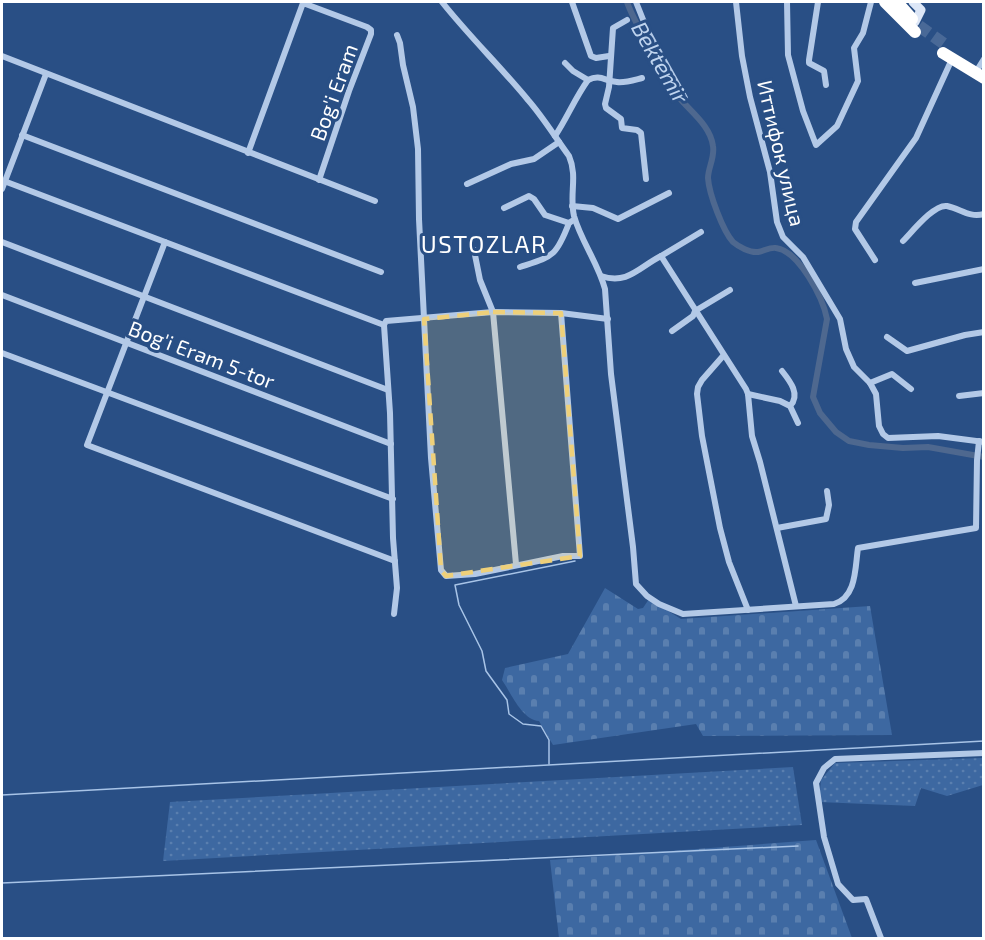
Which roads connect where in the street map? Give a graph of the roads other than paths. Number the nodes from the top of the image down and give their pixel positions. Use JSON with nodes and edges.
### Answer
{"nodes":[{"id":1,"x":301,"y":2,"type":"edge"},
{"id":2,"x":442,"y":2,"type":"edge"},
{"id":3,"x":572,"y":2,"type":"edge"},
{"id":4,"x":636,"y":2,"type":"edge"},
{"id":5,"x":736,"y":2,"type":"edge"},
{"id":6,"x":787,"y":2,"type":"edge"},
{"id":7,"x":818,"y":2,"type":"edge"},
{"id":8,"x":871,"y":2,"type":"edge"},
{"id":9,"x":885,"y":2,"type":"edge"},
{"id":10,"x":897,"y":2,"type":"edge"},
{"id":11,"x":913,"y":2,"type":"edge"},
{"id":12,"x":923,"y":6,"type":"edge"},
{"id":13,"x":627,"y":20,"type":"dead end"},
{"id":14,"x":916,"y":26,"type":"junction"},
{"id":15,"x":397,"y":35,"type":"dead end"},
{"id":16,"x":947,"y":53,"type":"joint"},
{"id":17,"x":2,"y":56,"type":"edge"},
{"id":18,"x":609,"y":56,"type":"junction"},
{"id":19,"x":565,"y":63,"type":"dead end"},
{"id":20,"x":982,"y":68,"type":"edge"},
{"id":21,"x":46,"y":74,"type":"junction"},
{"id":22,"x":642,"y":78,"type":"dead end"},
{"id":23,"x":588,"y":80,"type":"junction"},
{"id":24,"x":609,"y":81,"type":"junction"},
{"id":25,"x":826,"y":85,"type":"dead end"},
{"id":26,"x":684,"y":98,"type":"dead end"},
{"id":27,"x":22,"y":135,"type":"junction"},
{"id":28,"x":557,"y":139,"type":"junction"},
{"id":29,"x":248,"y":153,"type":"junction"},
{"id":30,"x":645,"y":179,"type":"dead end"},
{"id":31,"x":319,"y":180,"type":"junction"},
{"id":32,"x":4,"y":181,"type":"junction"},
{"id":33,"x":467,"y":184,"type":"dead end"},
{"id":34,"x":2,"y":189,"type":"edge"},
{"id":35,"x":669,"y":193,"type":"dead end"},
{"id":36,"x":375,"y":201,"type":"dead end"},
{"id":37,"x":572,"y":206,"type":"junction"},
{"id":38,"x":504,"y":208,"type":"dead end"},
{"id":39,"x":984,"y":214,"type":"edge"},
{"id":40,"x":572,"y":221,"type":"junction"},
{"id":41,"x":701,"y":232,"type":"dead end"},
{"id":42,"x":903,"y":241,"type":"dead end"},
{"id":43,"x":2,"y":242,"type":"edge"},
{"id":44,"x":165,"y":242,"type":"junction"},
{"id":45,"x":474,"y":250,"type":"dead end"},
{"id":46,"x":661,"y":256,"type":"junction"},
{"id":47,"x":875,"y":260,"type":"dead end"},
{"id":48,"x":520,"y":267,"type":"dead end"},
{"id":49,"x":984,"y":269,"type":"edge"},
{"id":50,"x":381,"y":272,"type":"dead end"},
{"id":51,"x":602,"y":276,"type":"junction"},
{"id":52,"x":915,"y":283,"type":"dead end"},
{"id":53,"x":730,"y":290,"type":"dead end"},
{"id":54,"x":2,"y":295,"type":"edge"},
{"id":55,"x":144,"y":297,"type":"junction"},
{"id":56,"x":695,"y":311,"type":"junction"},
{"id":57,"x":493,"y":312,"type":"junction"},
{"id":58,"x":561,"y":313,"type":"junction"},
{"id":59,"x":424,"y":319,"type":"junction"},
{"id":60,"x":608,"y":319,"type":"junction"},
{"id":61,"x":384,"y":326,"type":"junction"},
{"id":62,"x":672,"y":331,"type":"dead end"},
{"id":63,"x":984,"y":332,"type":"edge"},
{"id":64,"x":887,"y":337,"type":"dead end"},
{"id":65,"x":127,"y":342,"type":"junction"},
{"id":66,"x":2,"y":353,"type":"edge"},
{"id":67,"x":723,"y":356,"type":"junction"},
{"id":68,"x":782,"y":371,"type":"dead end"},
{"id":69,"x":870,"y":383,"type":"junction"},
{"id":70,"x":911,"y":389,"type":"dead end"},
{"id":71,"x":388,"y":390,"type":"junction"},
{"id":72,"x":107,"y":393,"type":"junction"},
{"id":73,"x":984,"y":393,"type":"edge"},
{"id":74,"x":748,"y":394,"type":"junction"},
{"id":75,"x":959,"y":396,"type":"dead end"},
{"id":76,"x":790,"y":406,"type":"junction"},
{"id":77,"x":798,"y":423,"type":"dead end"},
{"id":78,"x":981,"y":442,"type":"edge"},
{"id":79,"x":391,"y":444,"type":"junction"},
{"id":80,"x":827,"y":491,"type":"dead end"},
{"id":81,"x":393,"y":499,"type":"junction"},
{"id":82,"x":777,"y":528,"type":"junction"},
{"id":83,"x":395,"y":561,"type":"junction"},
{"id":84,"x":516,"y":564,"type":"junction"},
{"id":85,"x":796,"y":606,"type":"junction"},
{"id":86,"x":748,"y":610,"type":"junction"},
{"id":87,"x":394,"y":614,"type":"dead end"},
{"id":88,"x":984,"y":753,"type":"edge"},
{"id":89,"x":881,"y":939,"type":"edge"}],
"edges":[{"from":1,"to":29,"type":"street","name":"Bog'i Eram"},
{"from":1,"to":31,"type":"street","name":"Bog'i Eram"},
{"from":2,"to":28,"type":"street"},
{"from":3,"to":18,"type":"street"},
{"from":4,"to":26,"type":"street"},
{"from":5,"to":69,"type":"street","name":"Иттифок улица"},
{"from":6,"to":8,"type":"street"},
{"from":7,"to":25,"type":"street"},
{"from":9,"to":14,"type":"highway"},
{"from":10,"to":14,"type":"highway"},
{"from":11,"to":12,"type":"street"},
{"from":12,"to":14,"type":"street"},
{"from":13,"to":18,"type":"street"},
{"from":15,"to":59,"type":"street"},
{"from":16,"to":20,"type":"highway"},
{"from":16,"to":47,"type":"street"},
{"from":17,"to":21,"type":"street"},
{"from":18,"to":24,"type":"street"},
{"from":19,"to":23,"type":"street"},
{"from":21,"to":27,"type":"street"},
{"from":21,"to":29,"type":"street"},
{"from":22,"to":24,"type":"street"},
{"from":23,"to":24,"type":"street"},
{"from":23,"to":28,"type":"street"},
{"from":24,"to":30,"type":"street"},
{"from":27,"to":32,"type":"street"},
{"from":27,"to":50,"type":"street"},
{"from":28,"to":33,"type":"street"},
{"from":28,"to":37,"type":"street"},
{"from":29,"to":31,"type":"street"},
{"from":31,"to":36,"type":"street"},
{"from":32,"to":34,"type":"street"},
{"from":32,"to":44,"type":"street"},
{"from":35,"to":37,"type":"street"},
{"from":37,"to":40,"type":"street"},
{"from":38,"to":40,"type":"street"},
{"from":39,"to":42,"type":"street"},
{"from":40,"to":48,"type":"street"},
{"from":40,"to":51,"type":"street"},
{"from":41,"to":46,"type":"street"},
{"from":43,"to":55,"type":"street"},
{"from":44,"to":55,"type":"street"},
{"from":44,"to":61,"type":"street"},
{"from":45,"to":57,"type":"street"},
{"from":46,"to":51,"type":"street"},
{"from":46,"to":56,"type":"street"},
{"from":49,"to":52,"type":"street"},
{"from":51,"to":60,"type":"street"},
{"from":53,"to":56,"type":"street"},
{"from":54,"to":65,"type":"street","name":"Bog'i Eram 5-tor"},
{"from":55,"to":65,"type":"street"},
{"from":55,"to":71,"type":"street"},
{"from":56,"to":62,"type":"street"},
{"from":56,"to":67,"type":"street"},
{"from":57,"to":58,"type":"street"},
{"from":57,"to":59,"type":"street"},
{"from":57,"to":84,"type":"street"},
{"from":58,"to":60,"type":"street"},
{"from":58,"to":84,"type":"street"},
{"from":59,"to":61,"type":"street"},
{"from":59,"to":84,"type":"street"},
{"from":60,"to":86,"type":"street"},
{"from":61,"to":71,"type":"street"},
{"from":63,"to":64,"type":"street"},
{"from":65,"to":72,"type":"street"},
{"from":65,"to":79,"type":"street","name":"Bog'i Eram 5-tor"},
{"from":66,"to":72,"type":"street"},
{"from":67,"to":74,"type":"street"},
{"from":67,"to":86,"type":"street"},
{"from":68,"to":76,"type":"street"},
{"from":69,"to":70,"type":"street"},
{"from":69,"to":78,"type":"street","name":"Иттифок улица"},
{"from":71,"to":79,"type":"street"},
{"from":72,"to":81,"type":"street"},
{"from":72,"to":83,"type":"street"},
{"from":73,"to":75,"type":"street"},
{"from":74,"to":76,"type":"street"},
{"from":74,"to":82,"type":"street"},
{"from":76,"to":77,"type":"street"},
{"from":78,"to":85,"type":"street"},
{"from":79,"to":81,"type":"street"},
{"from":80,"to":82,"type":"street"},
{"from":81,"to":83,"type":"street"},
{"from":82,"to":85,"type":"street"},
{"from":83,"to":87,"type":"street"},
{"from":85,"to":86,"type":"street"},
{"from":88,"to":89,"type":"street"}]}
